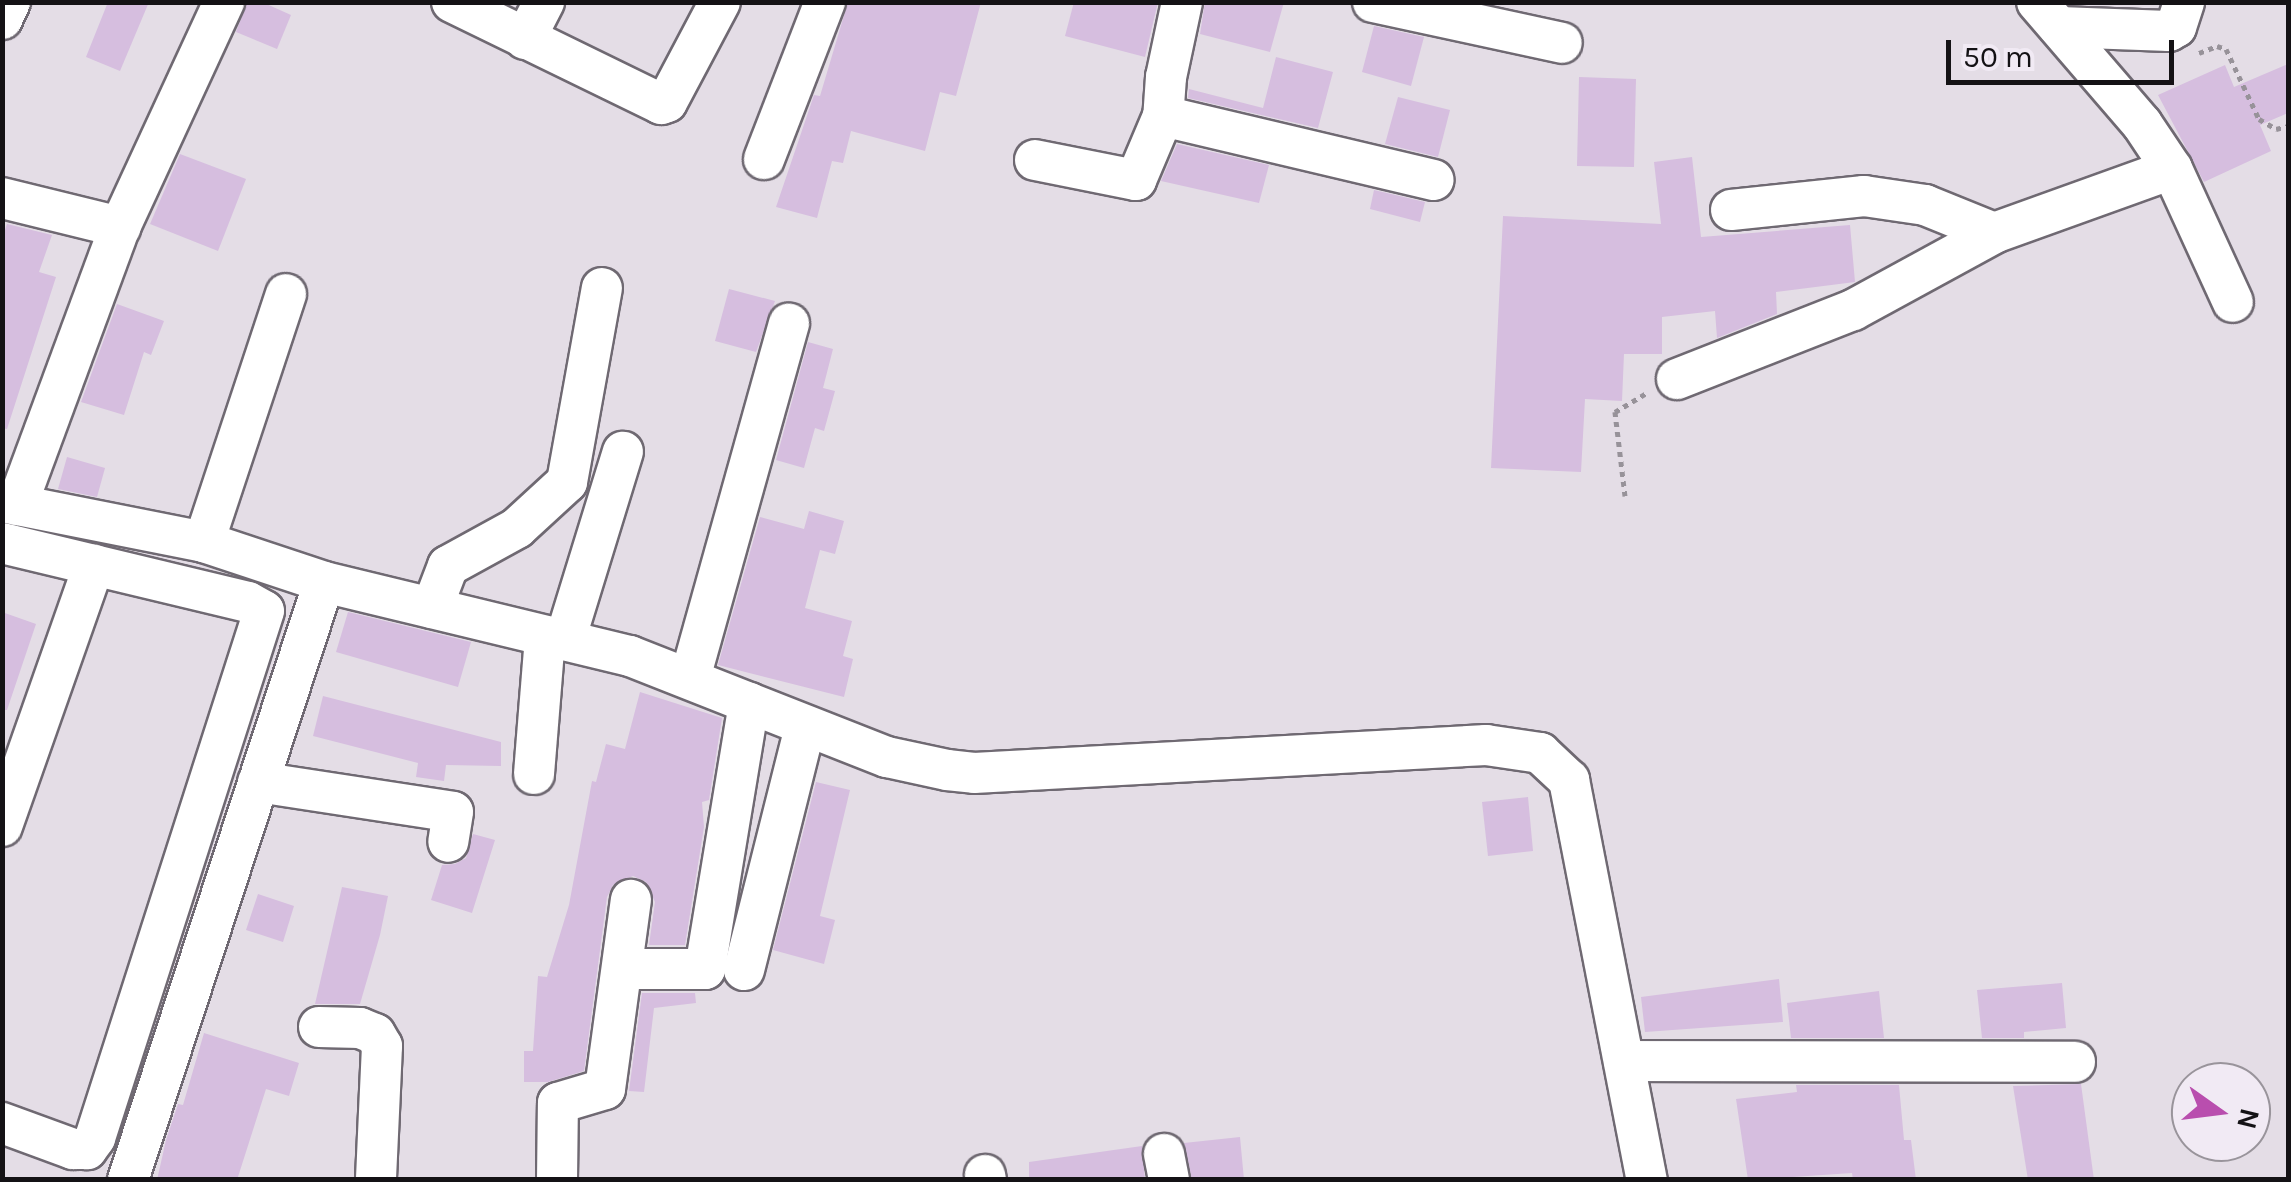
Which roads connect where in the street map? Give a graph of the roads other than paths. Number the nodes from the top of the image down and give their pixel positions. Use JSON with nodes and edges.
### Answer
{"nodes":[{"id":1,"x":10,"y":2,"type":"edge"},
{"id":2,"x":224,"y":2,"type":"edge"},
{"id":3,"x":452,"y":2,"type":"edge"},
{"id":4,"x":544,"y":2,"type":"edge"},
{"id":5,"x":720,"y":2,"type":"edge"},
{"id":6,"x":826,"y":2,"type":"edge"},
{"id":7,"x":1182,"y":2,"type":"edge"},
{"id":8,"x":1372,"y":2,"type":"edge"},
{"id":9,"x":2184,"y":2,"type":"edge"},
{"id":10,"x":2048,"y":15,"type":"edge"},
{"id":11,"x":2,"y":19,"type":"edge"},
{"id":12,"x":525,"y":39,"type":"junction"},
{"id":13,"x":1562,"y":43,"type":"dead end"},
{"id":14,"x":1163,"y":116,"type":"junction"},
{"id":15,"x":764,"y":159,"type":"dead end"},
{"id":16,"x":1034,"y":160,"type":"dead end"},
{"id":17,"x":2172,"y":169,"type":"junction"},
{"id":18,"x":1434,"y":180,"type":"dead end"},
{"id":19,"x":2,"y":198,"type":"edge"},
{"id":20,"x":1732,"y":210,"type":"dead end"},
{"id":21,"x":120,"y":227,"type":"junction"},
{"id":22,"x":1994,"y":233,"type":"junction"},
{"id":23,"x":602,"y":288,"type":"dead end"},
{"id":24,"x":286,"y":294,"type":"dead end"},
{"id":25,"x":2233,"y":302,"type":"dead end"},
{"id":26,"x":789,"y":324,"type":"dead end"},
{"id":27,"x":1677,"y":379,"type":"road end"},
{"id":28,"x":624,"y":452,"type":"dead end"},
{"id":29,"x":10,"y":504,"type":"edge"},
{"id":30,"x":204,"y":542,"type":"junction"},
{"id":31,"x":2,"y":543,"type":"edge"},
{"id":32,"x":94,"y":564,"type":"junction"},
{"id":33,"x":324,"y":582,"type":"junction"},
{"id":34,"x":432,"y":608,"type":"junction"},
{"id":35,"x":555,"y":638,"type":"junction"},
{"id":36,"x":690,"y":678,"type":"junction"},
{"id":37,"x":749,"y":703,"type":"junction"},
{"id":38,"x":805,"y":727,"type":"junction"},
{"id":39,"x":534,"y":774,"type":"dead end"},
{"id":40,"x":258,"y":782,"type":"junction"},
{"id":41,"x":2,"y":826,"type":"edge"},
{"id":42,"x":448,"y":842,"type":"dead end"},
{"id":43,"x":631,"y":900,"type":"dead end"},
{"id":44,"x":622,"y":969,"type":"junction"},
{"id":45,"x":744,"y":970,"type":"dead end"},
{"id":46,"x":318,"y":1027,"type":"dead end"},
{"id":47,"x":1624,"y":1061,"type":"junction"},
{"id":48,"x":2075,"y":1062,"type":"dead end"},
{"id":49,"x":2,"y":1123,"type":"edge"},
{"id":50,"x":128,"y":1180,"type":"edge"},
{"id":51,"x":376,"y":1180,"type":"edge"},
{"id":52,"x":557,"y":1180,"type":"edge"},
{"id":53,"x":1647,"y":1180,"type":"edge"}],
"edges":[{"from":1,"to":11,"type":"street"},
{"from":2,"to":21,"type":"street"},
{"from":3,"to":12,"type":"street"},
{"from":4,"to":12,"type":"street"},
{"from":5,"to":12,"type":"street"},
{"from":6,"to":15,"type":"street"},
{"from":7,"to":14,"type":"street"},
{"from":8,"to":13,"type":"street"},
{"from":9,"to":10,"type":"street"},
{"from":10,"to":17,"type":"street"},
{"from":14,"to":16,"type":"street"},
{"from":14,"to":18,"type":"street"},
{"from":17,"to":22,"type":"street"},
{"from":17,"to":25,"type":"street"},
{"from":19,"to":21,"type":"street"},
{"from":20,"to":22,"type":"street"},
{"from":21,"to":29,"type":"street"},
{"from":22,"to":27,"type":"street"},
{"from":23,"to":34,"type":"street"},
{"from":24,"to":30,"type":"street"},
{"from":26,"to":36,"type":"street"},
{"from":28,"to":35,"type":"street"},
{"from":29,"to":30,"type":"street"},
{"from":30,"to":33,"type":"street"},
{"from":31,"to":32,"type":"street"},
{"from":32,"to":41,"type":"street"},
{"from":32,"to":49,"type":"street"},
{"from":33,"to":34,"type":"street"},
{"from":33,"to":40,"type":"street"},
{"from":34,"to":35,"type":"street"},
{"from":35,"to":36,"type":"street"},
{"from":35,"to":39,"type":"street"},
{"from":36,"to":37,"type":"street"},
{"from":37,"to":38,"type":"street"},
{"from":37,"to":44,"type":"street"},
{"from":38,"to":45,"type":"street"},
{"from":38,"to":47,"type":"street"},
{"from":40,"to":42,"type":"street"},
{"from":40,"to":50,"type":"street"},
{"from":43,"to":44,"type":"street"},
{"from":44,"to":52,"type":"street"},
{"from":46,"to":51,"type":"street"},
{"from":47,"to":48,"type":"street"},
{"from":47,"to":53,"type":"street"}]}
